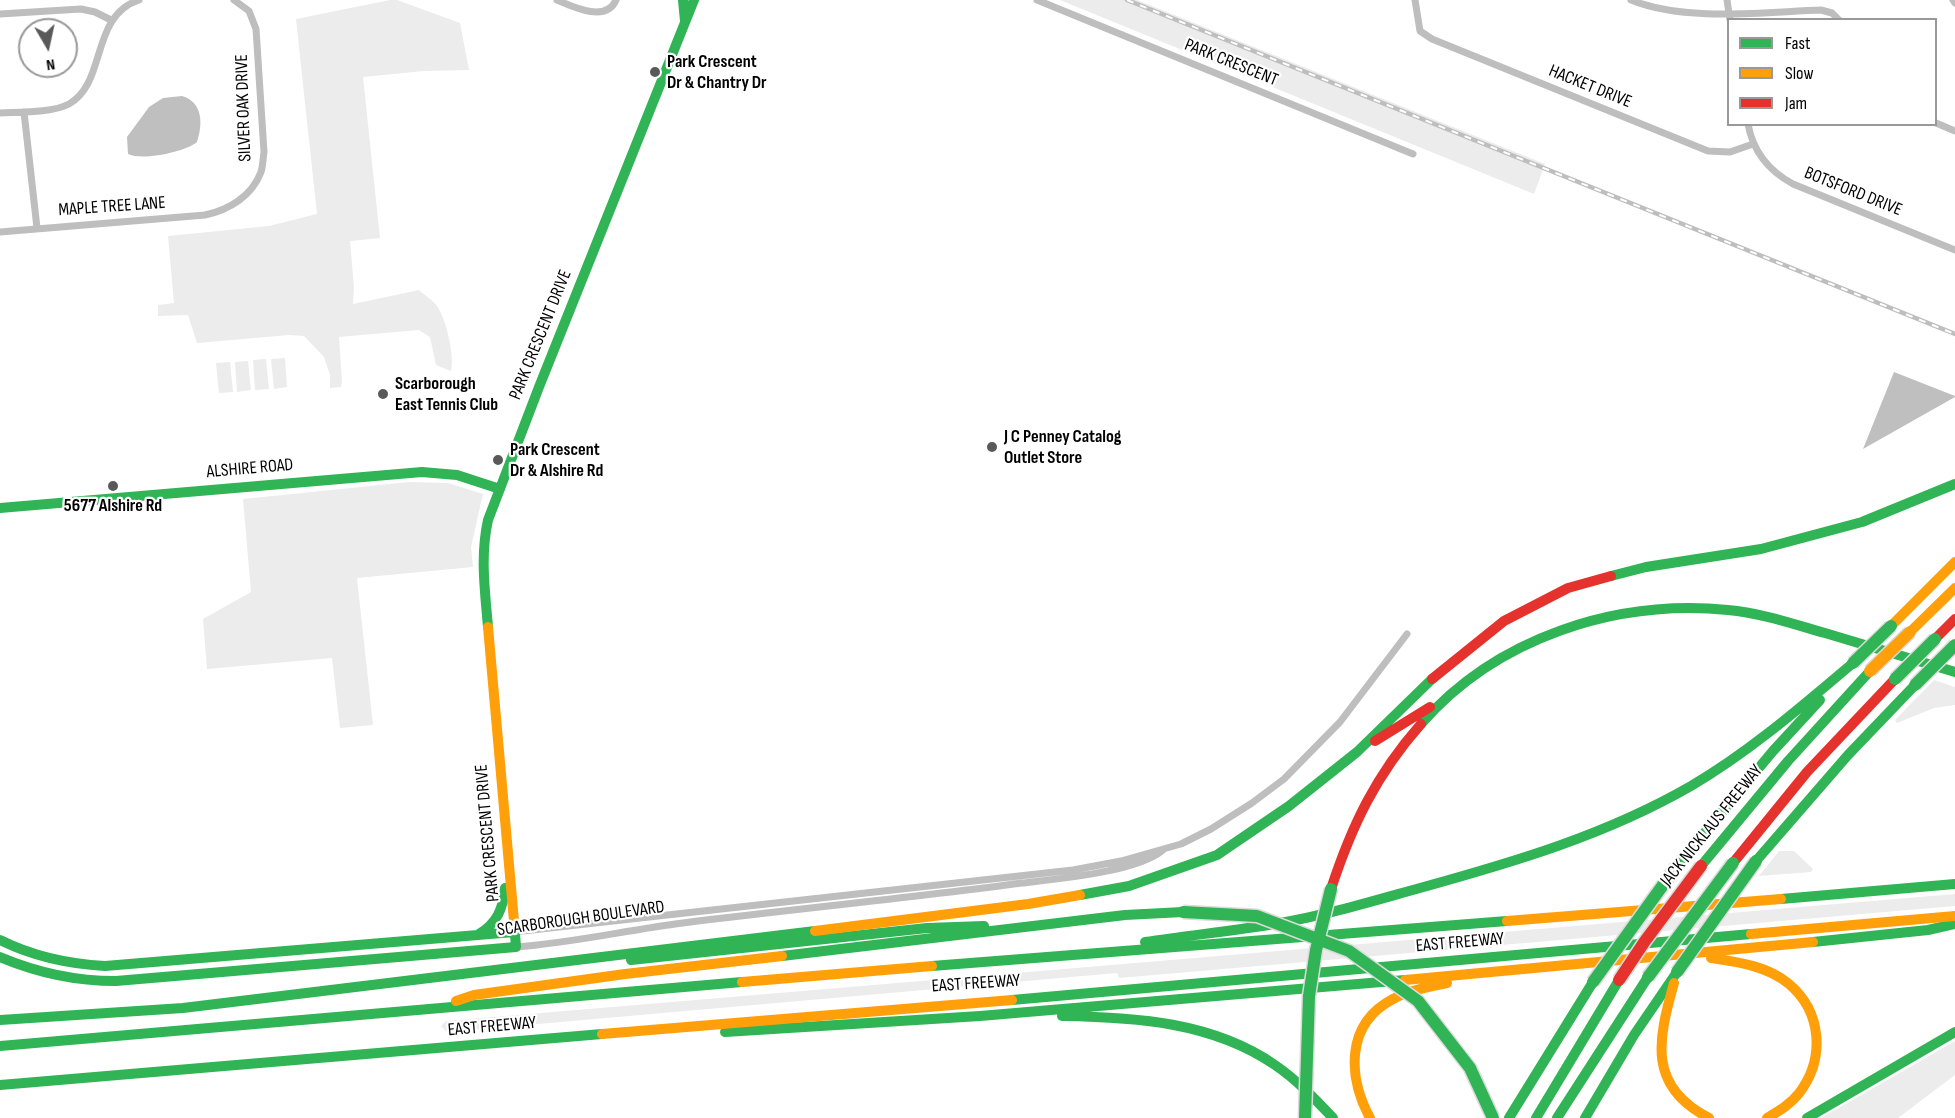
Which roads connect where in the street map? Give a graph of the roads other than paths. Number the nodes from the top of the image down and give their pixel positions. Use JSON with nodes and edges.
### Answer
{"nodes":[{"id":1,"x":139,"y":0,"type":"edge"},
{"id":2,"x":234,"y":0,"type":"edge"},
{"id":3,"x":557,"y":0,"type":"edge"},
{"id":4,"x":616,"y":0,"type":"edge"},
{"id":5,"x":683,"y":0,"type":"edge"},
{"id":6,"x":694,"y":0,"type":"edge"},
{"id":7,"x":1037,"y":0,"type":"edge"},
{"id":8,"x":1415,"y":0,"type":"edge"},
{"id":9,"x":1631,"y":0,"type":"edge"},
{"id":10,"x":1727,"y":0,"type":"edge"},
{"id":11,"x":0,"y":14,"type":"edge"},
{"id":12,"x":1730,"y":16,"type":"edge"},
{"id":13,"x":1837,"y":18,"type":"edge"},
{"id":14,"x":111,"y":20,"type":"junction"},
{"id":15,"x":685,"y":24,"type":"junction"},
{"id":16,"x":24,"y":112,"type":"junction"},
{"id":17,"x":0,"y":113,"type":"edge"},
{"id":18,"x":1937,"y":124,"type":"edge"},
{"id":19,"x":1748,"y":126,"type":"edge"},
{"id":20,"x":1955,"y":131,"type":"edge"},
{"id":21,"x":1753,"y":144,"type":"junction"},
{"id":22,"x":1413,"y":154,"type":"dead end"},
{"id":23,"x":225,"y":210,"type":"joint"},
{"id":24,"x":37,"y":228,"type":"junction"},
{"id":25,"x":0,"y":232,"type":"edge"},
{"id":26,"x":1955,"y":250,"type":"edge"},
{"id":27,"x":1955,"y":484,"type":"edge"},
{"id":28,"x":500,"y":489,"type":"junction"},
{"id":29,"x":0,"y":508,"type":"edge"},
{"id":30,"x":1955,"y":562,"type":"edge"},
{"id":31,"x":1955,"y":588,"type":"edge"},
{"id":32,"x":1955,"y":620,"type":"edge"},
{"id":33,"x":1407,"y":634,"type":"dead end"},
{"id":34,"x":1955,"y":645,"type":"edge"},
{"id":35,"x":1853,"y":663,"type":"junction"},
{"id":36,"x":1955,"y":672,"type":"edge"},
{"id":37,"x":1451,"y":694,"type":"junction"},
{"id":38,"x":1357,"y":752,"type":"junction"},
{"id":39,"x":1163,"y":850,"type":"junction"},
{"id":40,"x":507,"y":854,"type":"junction"},
{"id":41,"x":1955,"y":884,"type":"edge"},
{"id":42,"x":1955,"y":916,"type":"edge"},
{"id":43,"x":1955,"y":924,"type":"edge"},
{"id":44,"x":1015,"y":928,"type":"junction"},
{"id":45,"x":514,"y":932,"type":"junction"},
{"id":46,"x":474,"y":936,"type":"junction"},
{"id":47,"x":0,"y":940,"type":"edge"},
{"id":48,"x":516,"y":947,"type":"junction"},
{"id":49,"x":1692,"y":955,"type":"junction"},
{"id":50,"x":1048,"y":956,"type":"junction"},
{"id":51,"x":0,"y":957,"type":"edge"},
{"id":52,"x":487,"y":971,"type":"junction"},
{"id":53,"x":1504,"y":972,"type":"junction"},
{"id":54,"x":1677,"y":972,"type":"junction"},
{"id":55,"x":432,"y":1009,"type":"junction"},
{"id":56,"x":983,"y":1017,"type":"junction"},
{"id":57,"x":0,"y":1020,"type":"edge"},
{"id":58,"x":1955,"y":1032,"type":"edge"},
{"id":59,"x":550,"y":1040,"type":"junction"},
{"id":60,"x":0,"y":1046,"type":"edge"},
{"id":61,"x":1535,"y":1076,"type":"junction"},
{"id":62,"x":0,"y":1085,"type":"edge"},
{"id":63,"x":1305,"y":1118,"type":"edge"},
{"id":64,"x":1333,"y":1118,"type":"edge"},
{"id":65,"x":1370,"y":1118,"type":"edge"},
{"id":66,"x":1496,"y":1118,"type":"edge"},
{"id":67,"x":1509,"y":1118,"type":"edge"},
{"id":68,"x":1536,"y":1118,"type":"edge"},
{"id":69,"x":1557,"y":1118,"type":"edge"},
{"id":70,"x":1585,"y":1118,"type":"edge"},
{"id":71,"x":1710,"y":1118,"type":"edge"},
{"id":72,"x":1767,"y":1118,"type":"edge"},
{"id":73,"x":1807,"y":1118,"type":"edge"}],
"edges":[{"from":1,"to":14,"type":"street"},
{"from":2,"to":23,"type":"street","name":"SILVER OAK DRIVE"},
{"from":3,"to":4,"type":"street"},
{"from":5,"to":15,"type":"main road"},
{"from":6,"to":15,"type":"main road","name":"PARK CRESCENT DRIVE"},
{"from":7,"to":22,"type":"street","name":"PARK CRESCENT"},
{"from":8,"to":21,"type":"street","name":"HACKET DRIVE"},
{"from":9,"to":12,"type":"street"},
{"from":10,"to":12,"type":"street"},
{"from":11,"to":14,"type":"street"},
{"from":12,"to":13,"type":"street"},
{"from":14,"to":16,"type":"street"},
{"from":15,"to":28,"type":"main road","name":"PARK CRESCENT DRIVE"},
{"from":16,"to":17,"type":"street"},
{"from":16,"to":24,"type":"street"},
{"from":18,"to":20,"type":"street"},
{"from":19,"to":21,"type":"street"},
{"from":21,"to":26,"type":"street","name":"BOTSFORD DRIVE"},
{"from":23,"to":24,"type":"street","name":"MAPLE TREE LANE"},
{"from":24,"to":25,"type":"street","name":"MAPLE TREE LANE"},
{"from":27,"to":38,"type":"main road"},
{"from":28,"to":29,"type":"main road","name":"ALSHIRE ROAD"},
{"from":28,"to":40,"type":"main road","name":"PARK CRESCENT DRIVE"},
{"from":30,"to":35,"type":"main road","bridge":true},
{"from":31,"to":68,"type":"main road","name":"JACK NICKLAUS FREEWAY","bridge":true},
{"from":32,"to":69,"type":"main road","bridge":true},
{"from":33,"to":39,"type":"street","name":"SCARBOROUGH BOULEVARD"},
{"from":34,"to":54,"type":"main road","bridge":true},
{"from":35,"to":50,"type":"main road"},
{"from":35,"to":61,"type":"main road","bridge":true},
{"from":36,"to":37,"type":"main road"},
{"from":37,"to":38,"type":"main road"},
{"from":37,"to":63,"type":"main road","bridge":true},
{"from":38,"to":52,"type":"main road"},
{"from":39,"to":45,"type":"street","name":"SCARBOROUGH BOULEVARD"},
{"from":39,"to":48,"type":"street","name":"SCARBOROUGH BOULEVARD"},
{"from":40,"to":45,"type":"main road","name":"PARK CRESCENT DRIVE"},
{"from":40,"to":46,"type":"main road"},
{"from":41,"to":50,"type":"main road","name":"EAST FREEWAY"},
{"from":42,"to":59,"type":"main road","name":"EAST FREEWAY"},
{"from":43,"to":49,"type":"main road"},
{"from":44,"to":52,"type":"main road"},
{"from":44,"to":55,"type":"main road"},
{"from":44,"to":66,"type":"main road","bridge":true},
{"from":45,"to":46,"type":"main road","name":"SCARBOROUGH BOULEVARD"},
{"from":45,"to":48,"type":"main road","name":"PARK CRESCENT DRIVE"},
{"from":46,"to":47,"type":"main road","name":"SCARBOROUGH BOULEVARD"},
{"from":48,"to":51,"type":"main road","name":"SCARBOROUGH BOULEVARD"},
{"from":49,"to":53,"type":"main road"},
{"from":49,"to":72,"type":"main road"},
{"from":50,"to":55,"type":"main road","name":"EAST FREEWAY"},
{"from":52,"to":57,"type":"main road"},
{"from":53,"to":56,"type":"main road"},
{"from":53,"to":65,"type":"main road"},
{"from":54,"to":70,"type":"main road"},
{"from":54,"to":71,"type":"main road"},
{"from":55,"to":60,"type":"main road","name":"EAST FREEWAY"},
{"from":56,"to":59,"type":"main road"},
{"from":56,"to":64,"type":"main road"},
{"from":58,"to":73,"type":"main road"},
{"from":59,"to":62,"type":"main road","name":"EAST FREEWAY"},
{"from":61,"to":66,"type":"main road"},
{"from":61,"to":67,"type":"main road"}]}
